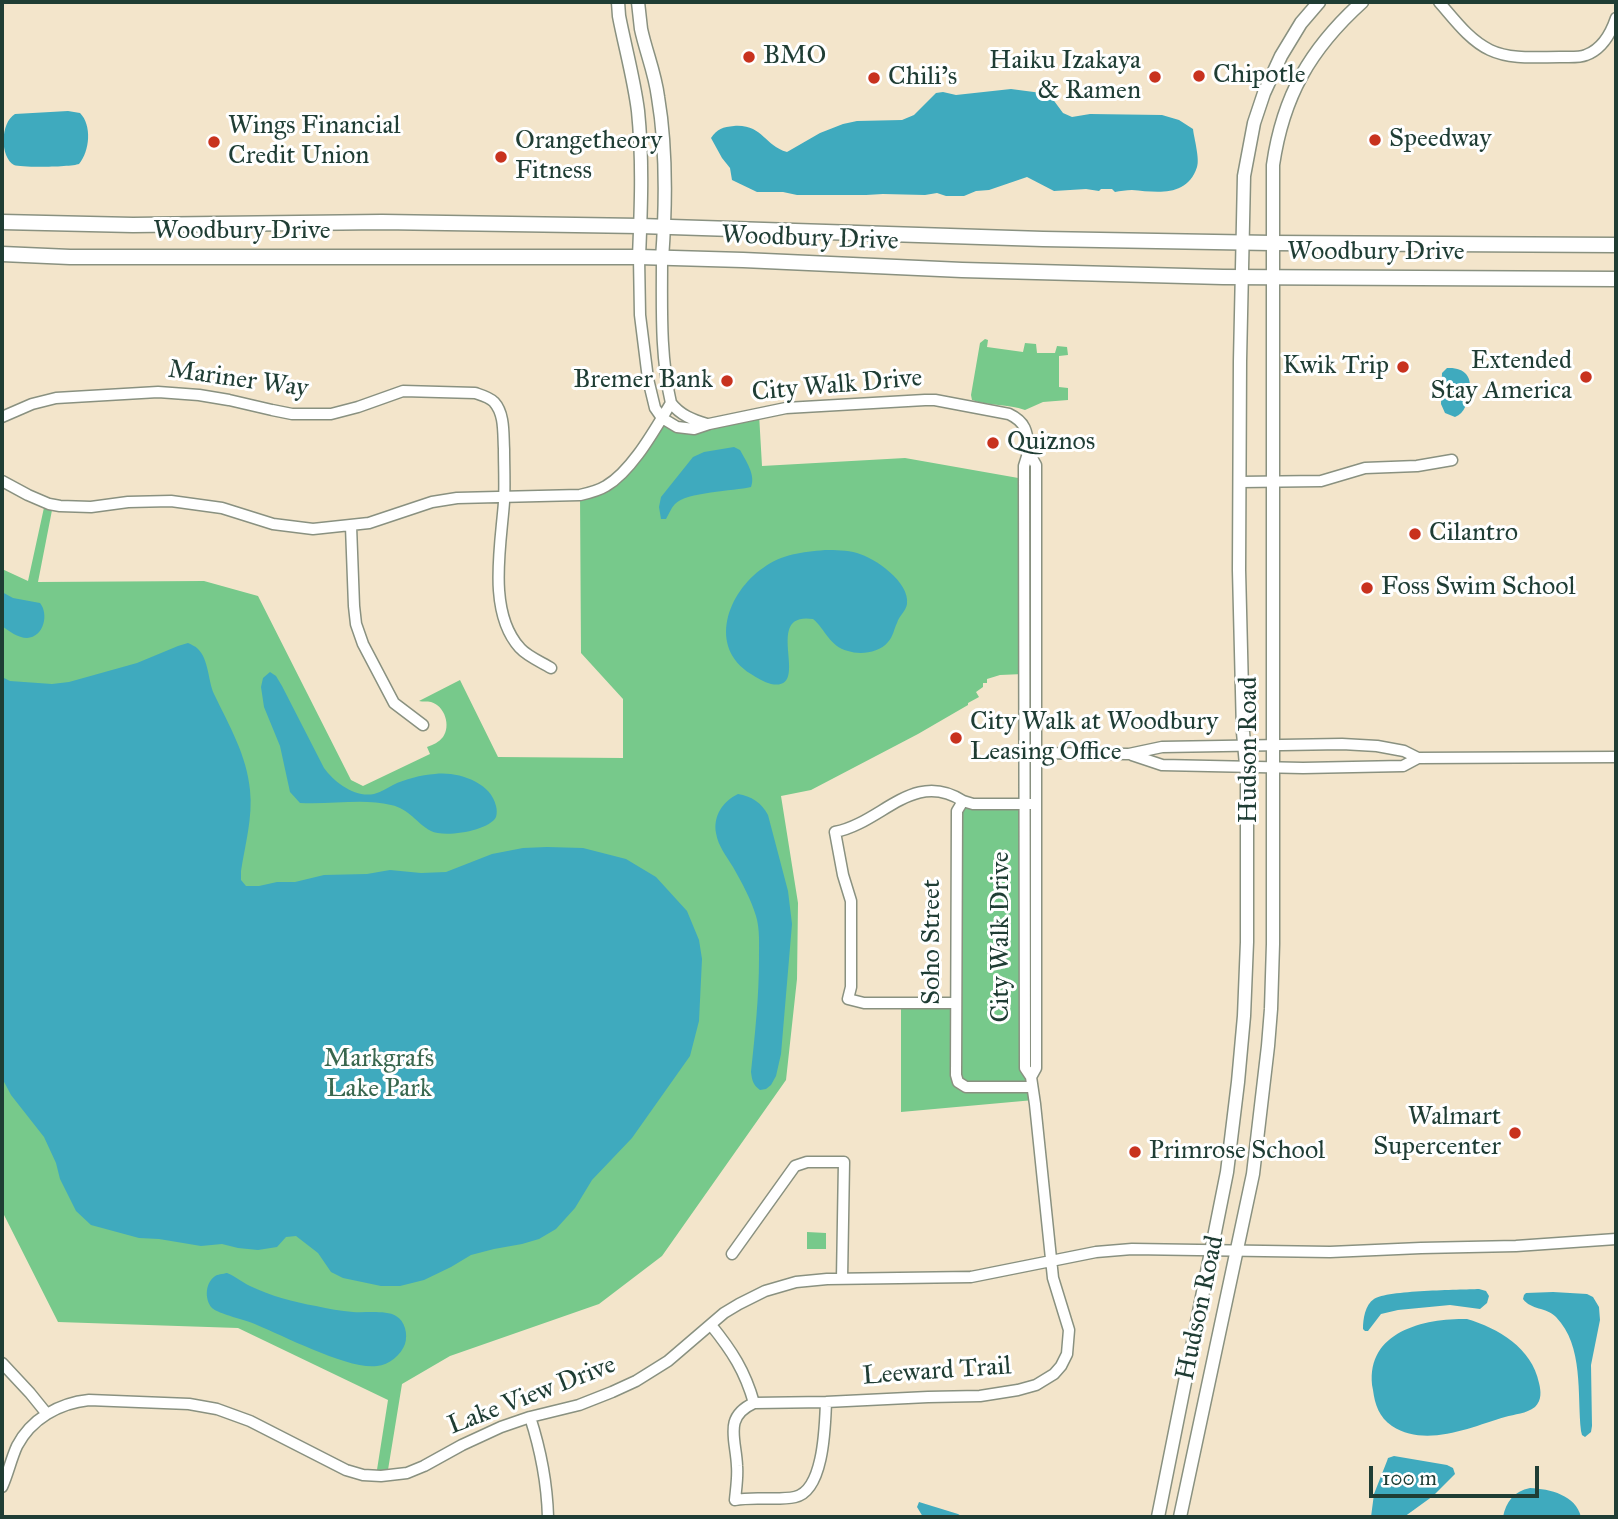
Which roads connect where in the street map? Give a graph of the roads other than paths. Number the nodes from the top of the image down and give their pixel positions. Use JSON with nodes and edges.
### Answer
{"nodes":[{"id":1,"x":618,"y":2,"type":"edge"},
{"id":2,"x":638,"y":2,"type":"edge"},
{"id":3,"x":1319,"y":2,"type":"edge"},
{"id":4,"x":1362,"y":2,"type":"edge"},
{"id":5,"x":1439,"y":2,"type":"edge"},
{"id":6,"x":1616,"y":18,"type":"edge"},
{"id":7,"x":2,"y":222,"type":"edge"},
{"id":8,"x":640,"y":226,"type":"junction"},
{"id":9,"x":664,"y":227,"type":"junction"},
{"id":10,"x":1242,"y":242,"type":"junction"},
{"id":11,"x":1271,"y":243,"type":"junction"},
{"id":12,"x":1616,"y":245,"type":"edge"},
{"id":13,"x":2,"y":254,"type":"edge"},
{"id":14,"x":639,"y":257,"type":"junction"},
{"id":15,"x":662,"y":259,"type":"junction"},
{"id":16,"x":1241,"y":277,"type":"junction"},
{"id":17,"x":1272,"y":278,"type":"junction"},
{"id":18,"x":1616,"y":279,"type":"edge"},
{"id":19,"x":671,"y":403,"type":"junction"},
{"id":20,"x":2,"y":417,"type":"edge"},
{"id":21,"x":662,"y":418,"type":"junction"},
{"id":22,"x":709,"y":424,"type":"junction"},
{"id":23,"x":1452,"y":460,"type":"dead end"},
{"id":24,"x":2,"y":481,"type":"edge"},
{"id":25,"x":1240,"y":482,"type":"junction"},
{"id":26,"x":1272,"y":482,"type":"junction"},
{"id":27,"x":504,"y":498,"type":"junction"},
{"id":28,"x":351,"y":526,"type":"junction"},
{"id":29,"x":551,"y":668,"type":"dead end"},
{"id":30,"x":424,"y":725,"type":"dead end"},
{"id":31,"x":1272,"y":744,"type":"junction"},
{"id":32,"x":1244,"y":746,"type":"junction"},
{"id":33,"x":1030,"y":753,"type":"junction"},
{"id":34,"x":1129,"y":754,"type":"junction"},
{"id":35,"x":1616,"y":757,"type":"edge"},
{"id":36,"x":1418,"y":758,"type":"junction"},
{"id":37,"x":1246,"y":766,"type":"junction"},
{"id":38,"x":1273,"y":767,"type":"junction"},
{"id":39,"x":963,"y":801,"type":"junction"},
{"id":40,"x":1030,"y":804,"type":"junction"},
{"id":41,"x":956,"y":1003,"type":"junction"},
{"id":42,"x":1032,"y":1082,"type":"junction"},
{"id":43,"x":1616,"y":1239,"type":"edge"},
{"id":44,"x":1211,"y":1250,"type":"junction"},
{"id":45,"x":1237,"y":1250,"type":"junction"},
{"id":46,"x":732,"y":1254,"type":"dead end"},
{"id":47,"x":1052,"y":1261,"type":"junction"},
{"id":48,"x":842,"y":1279,"type":"junction"},
{"id":49,"x":710,"y":1325,"type":"junction"},
{"id":50,"x":2,"y":1363,"type":"edge"},
{"id":51,"x":826,"y":1402,"type":"junction"},
{"id":52,"x":754,"y":1403,"type":"junction"},
{"id":53,"x":47,"y":1414,"type":"junction"},
{"id":54,"x":530,"y":1417,"type":"junction"},
{"id":55,"x":2,"y":1487,"type":"edge"},
{"id":56,"x":548,"y":1517,"type":"edge"},
{"id":57,"x":1158,"y":1517,"type":"edge"},
{"id":58,"x":1180,"y":1517,"type":"edge"}],
"edges":[{"from":1,"to":8,"type":"street"},
{"from":2,"to":9,"type":"street"},
{"from":3,"to":10,"type":"street","name":"Hudson Road"},
{"from":4,"to":11,"type":"street","name":"Hudson Road"},
{"from":5,"to":6,"type":"street"},
{"from":7,"to":8,"type":"main road","name":"Woodbury Drive"},
{"from":8,"to":9,"type":"main road","name":"Woodbury Drive"},
{"from":8,"to":14,"type":"street"},
{"from":9,"to":10,"type":"main road","name":"Woodbury Drive"},
{"from":9,"to":15,"type":"street"},
{"from":10,"to":11,"type":"main road","name":"Woodbury Drive"},
{"from":10,"to":16,"type":"street","name":"Hudson Road"},
{"from":11,"to":12,"type":"main road","name":"Woodbury Drive"},
{"from":11,"to":17,"type":"street","name":"Hudson Road"},
{"from":13,"to":14,"type":"main road","name":"Woodbury Drive"},
{"from":14,"to":15,"type":"main road","name":"Woodbury Drive"},
{"from":14,"to":21,"type":"street"},
{"from":15,"to":16,"type":"main road","name":"Woodbury Drive"},
{"from":15,"to":19,"type":"street"},
{"from":16,"to":17,"type":"main road","name":"Woodbury Drive"},
{"from":16,"to":25,"type":"street","name":"Hudson Road"},
{"from":17,"to":18,"type":"main road","name":"Woodbury Drive"},
{"from":17,"to":26,"type":"street","name":"Hudson Road"},
{"from":19,"to":21,"type":"street"},
{"from":19,"to":22,"type":"street"},
{"from":20,"to":27,"type":"street","name":"Mariner Way"},
{"from":21,"to":22,"type":"street","name":"City Walk Drive"},
{"from":21,"to":27,"type":"street"},
{"from":22,"to":33,"type":"street","name":"City Walk Drive"},
{"from":23,"to":26,"type":"street"},
{"from":24,"to":28,"type":"street"},
{"from":25,"to":26,"type":"street"},
{"from":25,"to":32,"type":"street","name":"Hudson Road"},
{"from":26,"to":31,"type":"street","name":"Hudson Road"},
{"from":27,"to":28,"type":"street"},
{"from":27,"to":29,"type":"street","name":"Mariner Way"},
{"from":28,"to":30,"type":"street"},
{"from":31,"to":32,"type":"street"},
{"from":31,"to":36,"type":"street"},
{"from":31,"to":38,"type":"street","name":"Hudson Road"},
{"from":32,"to":34,"type":"street"},
{"from":32,"to":37,"type":"street","name":"Hudson Road"},
{"from":33,"to":34,"type":"street"},
{"from":33,"to":40,"type":"street","name":"City Walk Drive"},
{"from":34,"to":37,"type":"street"},
{"from":35,"to":36,"type":"street"},
{"from":36,"to":38,"type":"street"},
{"from":37,"to":38,"type":"street"},
{"from":37,"to":44,"type":"street","name":"Hudson Road"},
{"from":38,"to":45,"type":"street","name":"Hudson Road"},
{"from":39,"to":40,"type":"street"},
{"from":39,"to":41,"type":"street","name":"Soho Street"},
{"from":39,"to":41,"type":"street"},
{"from":40,"to":42,"type":"street","name":"City Walk Drive"},
{"from":41,"to":42,"type":"street","name":"Soho Street"},
{"from":42,"to":47,"type":"street","name":"City Walk Drive"},
{"from":43,"to":45,"type":"street","name":"Lake View Drive"},
{"from":44,"to":45,"type":"street","name":"Lake View Drive"},
{"from":44,"to":47,"type":"street","name":"Lake View Drive"},
{"from":44,"to":57,"type":"street","name":"Hudson Road"},
{"from":45,"to":58,"type":"street","name":"Hudson Road"},
{"from":46,"to":48,"type":"street"},
{"from":47,"to":48,"type":"street","name":"Lake View Drive"},
{"from":47,"to":51,"type":"street","name":"Leeward Trail"},
{"from":48,"to":49,"type":"street","name":"Lake View Drive"},
{"from":49,"to":52,"type":"street"},
{"from":49,"to":54,"type":"street","name":"Lake View Drive"},
{"from":50,"to":53,"type":"street"},
{"from":51,"to":52,"type":"street","name":"Leeward Trail"},
{"from":51,"to":52,"type":"street","name":"Leeward Trail"},
{"from":53,"to":54,"type":"street","name":"Lake View Drive"},
{"from":53,"to":55,"type":"street","name":"Lake View Drive"},
{"from":54,"to":56,"type":"street"}]}
